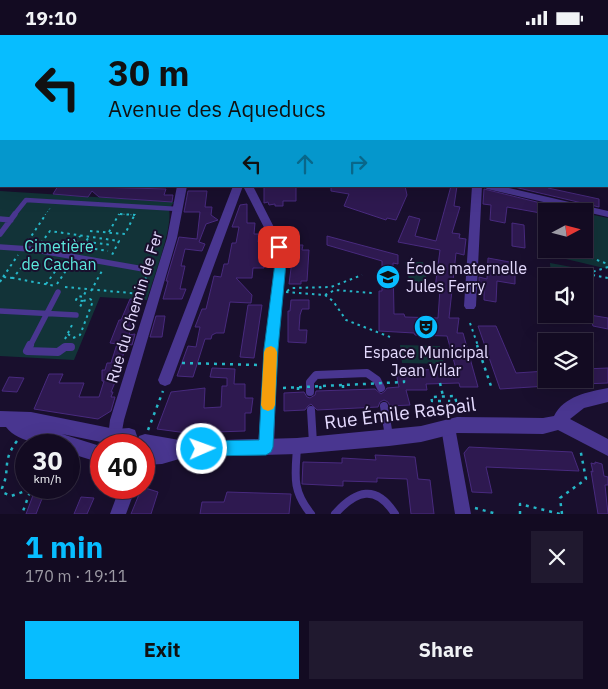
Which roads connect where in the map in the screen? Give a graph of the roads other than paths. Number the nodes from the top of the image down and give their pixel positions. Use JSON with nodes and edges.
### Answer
{"nodes":[{"id":1,"x":182,"y":187,"type":"edge"},
{"id":2,"x":238,"y":187,"type":"edge"},
{"id":3,"x":249,"y":187,"type":"edge"},
{"id":4,"x":477,"y":187,"type":"edge"},
{"id":5,"x":491,"y":187,"type":"edge"},
{"id":6,"x":178,"y":209,"type":"junction"},
{"id":7,"x":608,"y":214,"type":"edge"},
{"id":8,"x":0,"y":219,"type":"edge"},
{"id":9,"x":11,"y":220,"type":"junction"},
{"id":10,"x":0,"y":234,"type":"edge"},
{"id":11,"x":0,"y":247,"type":"edge"},
{"id":12,"x":149,"y":270,"type":"road end"},
{"id":13,"x":58,"y":293,"type":"dead end"},
{"id":14,"x":470,"y":306,"type":"dead end"},
{"id":15,"x":0,"y":311,"type":"edge"},
{"id":16,"x":47,"y":314,"type":"junction"},
{"id":17,"x":76,"y":315,"type":"road end"},
{"id":18,"x":71,"y":347,"type":"dead end"},
{"id":19,"x":164,"y":385,"type":"road end"},
{"id":20,"x":381,"y":388,"type":"dead end"},
{"id":21,"x":310,"y":392,"type":"dead end"},
{"id":22,"x":608,"y":395,"type":"edge"},
{"id":23,"x":384,"y":406,"type":"dead end"},
{"id":24,"x":311,"y":410,"type":"dead end"},
{"id":25,"x":5,"y":420,"type":"edge"},
{"id":26,"x":560,"y":422,"type":"junction"},
{"id":27,"x":448,"y":427,"type":"junction"},
{"id":28,"x":97,"y":434,"type":"edge"},
{"id":29,"x":128,"y":434,"type":"edge"},
{"id":30,"x":389,"y":438,"type":"junction"},
{"id":31,"x":305,"y":445,"type":"junction"},
{"id":32,"x":266,"y":447,"type":"junction"},
{"id":33,"x":608,"y":448,"type":"edge"},
{"id":34,"x":90,"y":451,"type":"edge"},
{"id":35,"x":155,"y":452,"type":"edge"},
{"id":36,"x":124,"y":499,"type":"edge"},
{"id":37,"x":468,"y":511,"type":"edge"},
{"id":38,"x":118,"y":514,"type":"edge"},
{"id":39,"x":311,"y":514,"type":"edge"},
{"id":40,"x":335,"y":514,"type":"edge"},
{"id":41,"x":394,"y":514,"type":"edge"}],
"edges":[{"from":1,"to":6,"type":"street","name":"Rue du Chemin de Fer"},
{"from":2,"to":19,"type":"street"},
{"from":3,"to":32,"type":"street"},
{"from":4,"to":14,"type":"street"},
{"from":5,"to":7,"type":"street"},
{"from":6,"to":9,"type":"lane"},
{"from":6,"to":29,"type":"street","name":"Rue du Chemin de Fer"},
{"from":8,"to":9,"type":"lane"},
{"from":9,"to":10,"type":"lane"},
{"from":11,"to":12,"type":"lane"},
{"from":13,"to":16,"type":"lane"},
{"from":15,"to":16,"type":"lane"},
{"from":16,"to":17,"type":"lane"},
{"from":16,"to":18,"type":"lane"},
{"from":20,"to":21,"type":"lane"},
{"from":22,"to":26,"type":"street"},
{"from":23,"to":30,"type":"lane"},
{"from":24,"to":31,"type":"lane"},
{"from":25,"to":28,"type":"street","name":"Rue Émile Raspail"},
{"from":25,"to":34,"type":"street"},
{"from":26,"to":27,"type":"street","name":"Rue Émile Raspail"},
{"from":26,"to":33,"type":"street"},
{"from":27,"to":30,"type":"street","name":"Rue Émile Raspail"},
{"from":27,"to":37,"type":"street"},
{"from":30,"to":31,"type":"street","name":"Rue Émile Raspail"},
{"from":31,"to":32,"type":"street","name":"Rue Émile Raspail"},
{"from":31,"to":39,"type":"lane"},
{"from":32,"to":35,"type":"street","name":"Rue Émile Raspail"},
{"from":36,"to":38,"type":"street"},
{"from":40,"to":41,"type":"lane"}]}
